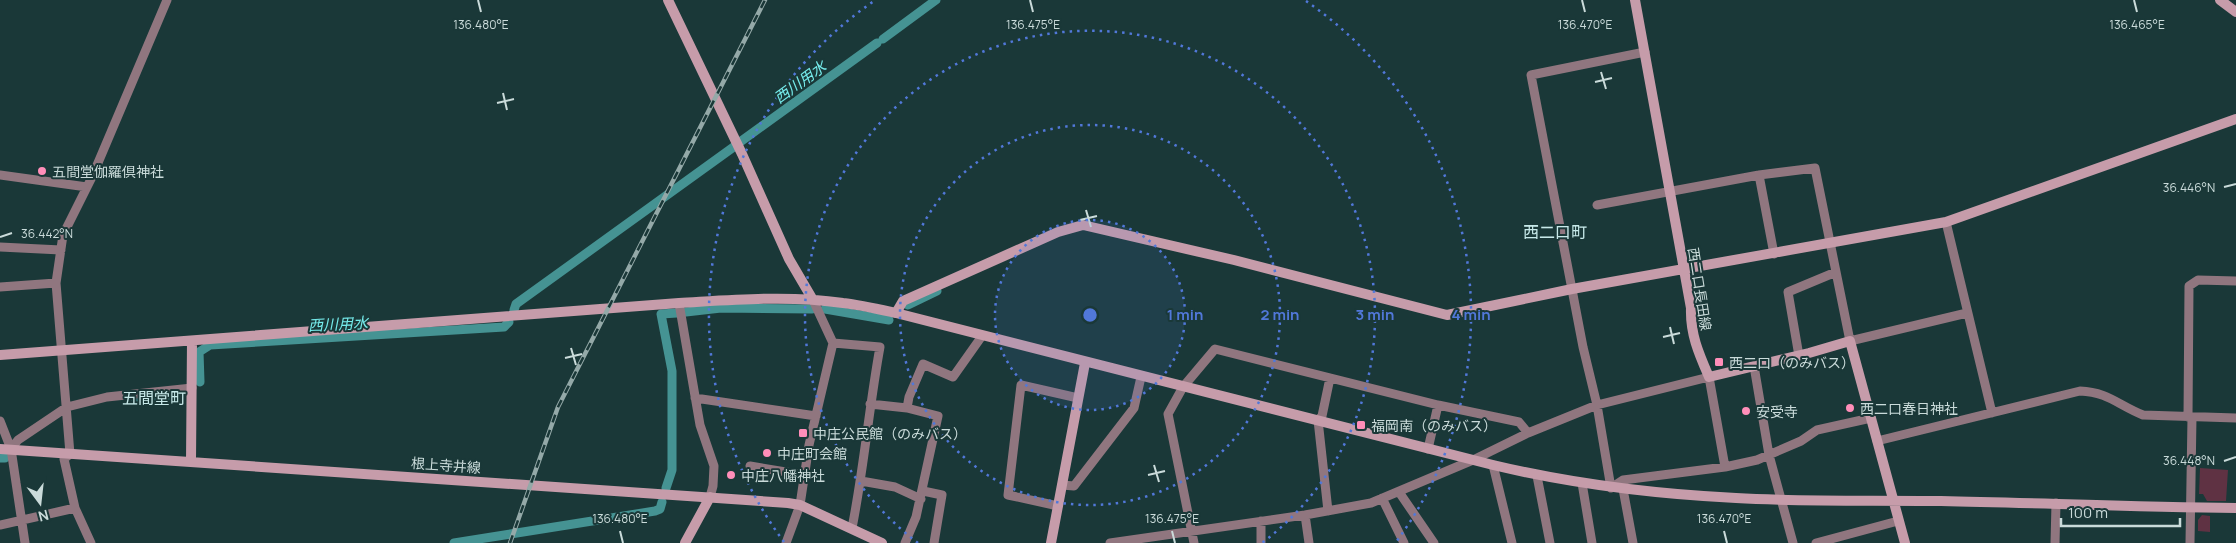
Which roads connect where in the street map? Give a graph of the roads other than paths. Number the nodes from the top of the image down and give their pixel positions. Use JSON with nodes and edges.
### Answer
{"nodes":[{"id":1,"x":167,"y":0,"type":"edge"},
{"id":2,"x":668,"y":0,"type":"edge"},
{"id":3,"x":1635,"y":0,"type":"edge"},
{"id":4,"x":2220,"y":0,"type":"edge"},
{"id":5,"x":2236,"y":12,"type":"edge"},
{"id":6,"x":1645,"y":52,"type":"junction"},
{"id":7,"x":2236,"y":119,"type":"edge"},
{"id":8,"x":0,"y":175,"type":"edge"},
{"id":9,"x":1759,"y":175,"type":"junction"},
{"id":10,"x":87,"y":187,"type":"junction"},
{"id":11,"x":1670,"y":192,"type":"junction"},
{"id":12,"x":1597,"y":205,"type":"dead end"},
{"id":13,"x":1946,"y":222,"type":"junction"},
{"id":14,"x":1831,"y":244,"type":"junction"},
{"id":15,"x":0,"y":247,"type":"edge"},
{"id":16,"x":61,"y":250,"type":"junction"},
{"id":17,"x":1774,"y":254,"type":"junction"},
{"id":18,"x":1684,"y":269,"type":"junction"},
{"id":19,"x":1836,"y":272,"type":"junction"},
{"id":20,"x":2236,"y":281,"type":"edge"},
{"id":21,"x":56,"y":283,"type":"junction"},
{"id":22,"x":0,"y":287,"type":"edge"},
{"id":23,"x":1572,"y":289,"type":"junction"},
{"id":24,"x":813,"y":300,"type":"junction"},
{"id":25,"x":679,"y":303,"type":"junction"},
{"id":26,"x":896,"y":313,"type":"junction"},
{"id":27,"x":1967,"y":313,"type":"junction"},
{"id":28,"x":982,"y":336,"type":"junction"},
{"id":29,"x":1850,"y":340,"type":"junction"},
{"id":30,"x":192,"y":341,"type":"junction"},
{"id":31,"x":833,"y":343,"type":"junction"},
{"id":32,"x":62,"y":350,"type":"junction"},
{"id":33,"x":0,"y":354,"type":"edge"},
{"id":34,"x":1799,"y":356,"type":"junction"},
{"id":35,"x":1084,"y":363,"type":"junction"},
{"id":36,"x":1754,"y":366,"type":"junction"},
{"id":37,"x":1141,"y":376,"type":"junction"},
{"id":38,"x":1330,"y":378,"type":"junction"},
{"id":39,"x":1709,"y":378,"type":"junction"},
{"id":40,"x":1183,"y":387,"type":"junction"},
{"id":41,"x":192,"y":388,"type":"junction"},
{"id":42,"x":695,"y":398,"type":"junction"},
{"id":43,"x":1078,"y":398,"type":"junction"},
{"id":44,"x":870,"y":404,"type":"junction"},
{"id":45,"x":1438,"y":405,"type":"junction"},
{"id":46,"x":1597,"y":405,"type":"junction"},
{"id":47,"x":67,"y":407,"type":"junction"},
{"id":48,"x":907,"y":408,"type":"junction"},
{"id":49,"x":1992,"y":413,"type":"junction"},
{"id":50,"x":816,"y":416,"type":"junction"},
{"id":51,"x":2190,"y":417,"type":"junction"},
{"id":52,"x":1871,"y":418,"type":"junction"},
{"id":53,"x":2236,"y":418,"type":"edge"},
{"id":54,"x":1318,"y":420,"type":"junction"},
{"id":55,"x":0,"y":421,"type":"edge"},
{"id":56,"x":1528,"y":433,"type":"junction"},
{"id":57,"x":1877,"y":441,"type":"junction"},
{"id":58,"x":5,"y":449,"type":"edge"},
{"id":59,"x":1428,"y":449,"type":"junction"},
{"id":60,"x":70,"y":454,"type":"junction"},
{"id":61,"x":1769,"y":455,"type":"junction"},
{"id":62,"x":1473,"y":460,"type":"junction"},
{"id":63,"x":191,"y":461,"type":"junction"},
{"id":64,"x":1493,"y":465,"type":"junction"},
{"id":65,"x":750,"y":466,"type":"dead end"},
{"id":66,"x":1725,"y":467,"type":"junction"},
{"id":67,"x":804,"y":475,"type":"junction"},
{"id":68,"x":1538,"y":476,"type":"junction"},
{"id":69,"x":861,"y":481,"type":"junction"},
{"id":70,"x":1582,"y":484,"type":"junction"},
{"id":71,"x":1062,"y":486,"type":"junction"},
{"id":72,"x":1611,"y":488,"type":"junction"},
{"id":73,"x":1622,"y":489,"type":"junction"},
{"id":74,"x":1399,"y":492,"type":"junction"},
{"id":75,"x":922,"y":495,"type":"junction"},
{"id":76,"x":710,"y":497,"type":"junction"},
{"id":77,"x":1382,"y":498,"type":"junction"},
{"id":78,"x":1782,"y":500,"type":"junction"},
{"id":79,"x":1894,"y":500,"type":"junction"},
{"id":80,"x":2056,"y":503,"type":"junction"},
{"id":81,"x":800,"y":505,"type":"junction"},
{"id":82,"x":1058,"y":506,"type":"junction"},
{"id":83,"x":2190,"y":507,"type":"junction"},
{"id":84,"x":75,"y":508,"type":"junction"},
{"id":85,"x":2236,"y":508,"type":"edge"},
{"id":86,"x":1328,"y":511,"type":"junction"},
{"id":87,"x":1305,"y":515,"type":"junction"},
{"id":88,"x":20,"y":521,"type":"junction"},
{"id":89,"x":1262,"y":521,"type":"junction"},
{"id":90,"x":1898,"y":521,"type":"junction"},
{"id":91,"x":0,"y":525,"type":"edge"},
{"id":92,"x":852,"y":528,"type":"junction"},
{"id":93,"x":1192,"y":530,"type":"junction"},
{"id":94,"x":24,"y":543,"type":"edge"},
{"id":95,"x":91,"y":543,"type":"edge"},
{"id":96,"x":684,"y":543,"type":"edge"},
{"id":97,"x":786,"y":543,"type":"edge"},
{"id":98,"x":882,"y":543,"type":"edge"},
{"id":99,"x":905,"y":543,"type":"edge"},
{"id":100,"x":934,"y":543,"type":"edge"},
{"id":101,"x":1051,"y":543,"type":"edge"},
{"id":102,"x":1110,"y":543,"type":"edge"},
{"id":103,"x":1194,"y":543,"type":"edge"},
{"id":104,"x":1261,"y":543,"type":"edge"},
{"id":105,"x":1309,"y":543,"type":"edge"},
{"id":106,"x":1404,"y":543,"type":"edge"},
{"id":107,"x":1434,"y":543,"type":"edge"},
{"id":108,"x":1512,"y":543,"type":"edge"},
{"id":109,"x":1550,"y":543,"type":"edge"},
{"id":110,"x":1592,"y":543,"type":"edge"},
{"id":111,"x":1633,"y":543,"type":"edge"},
{"id":112,"x":1793,"y":543,"type":"edge"},
{"id":113,"x":1816,"y":543,"type":"edge"},
{"id":114,"x":1905,"y":543,"type":"edge"},
{"id":115,"x":2055,"y":543,"type":"edge"},
{"id":116,"x":2190,"y":543,"type":"edge"}],
"edges":[{"from":1,"to":10,"type":"street"},
{"from":2,"to":24,"type":"street"},
{"from":3,"to":6,"type":"street","name":"西二口長田線"},
{"from":4,"to":5,"type":"street"},
{"from":6,"to":11,"type":"street","name":"西二口長田線"},
{"from":6,"to":23,"type":"street"},
{"from":7,"to":13,"type":"street"},
{"from":8,"to":10,"type":"street"},
{"from":9,"to":11,"type":"street"},
{"from":9,"to":14,"type":"street"},
{"from":9,"to":17,"type":"street"},
{"from":10,"to":16,"type":"street"},
{"from":11,"to":12,"type":"street"},
{"from":11,"to":18,"type":"street","name":"西二口長田線"},
{"from":13,"to":14,"type":"street"},
{"from":13,"to":27,"type":"street"},
{"from":14,"to":17,"type":"street"},
{"from":14,"to":19,"type":"street"},
{"from":15,"to":16,"type":"street"},
{"from":16,"to":21,"type":"street"},
{"from":17,"to":18,"type":"street"},
{"from":18,"to":23,"type":"street"},
{"from":18,"to":39,"type":"street","name":"西二口長田線"},
{"from":19,"to":29,"type":"street"},
{"from":19,"to":34,"type":"street"},
{"from":20,"to":51,"type":"street"},
{"from":21,"to":22,"type":"street"},
{"from":21,"to":32,"type":"street"},
{"from":23,"to":26,"type":"street"},
{"from":23,"to":46,"type":"street"},
{"from":24,"to":25,"type":"street"},
{"from":24,"to":26,"type":"street"},
{"from":24,"to":31,"type":"street"},
{"from":25,"to":30,"type":"street"},
{"from":25,"to":42,"type":"street"},
{"from":26,"to":28,"type":"street"},
{"from":27,"to":29,"type":"street"},
{"from":27,"to":49,"type":"street"},
{"from":28,"to":35,"type":"street"},
{"from":28,"to":48,"type":"street"},
{"from":29,"to":34,"type":"street"},
{"from":29,"to":52,"type":"street"},
{"from":30,"to":32,"type":"street"},
{"from":30,"to":41,"type":"street"},
{"from":31,"to":44,"type":"street"},
{"from":31,"to":50,"type":"street"},
{"from":32,"to":33,"type":"street"},
{"from":32,"to":47,"type":"street"},
{"from":34,"to":36,"type":"street"},
{"from":35,"to":37,"type":"street"},
{"from":35,"to":43,"type":"street"},
{"from":36,"to":39,"type":"street"},
{"from":36,"to":61,"type":"street"},
{"from":37,"to":40,"type":"street"},
{"from":37,"to":71,"type":"street"},
{"from":38,"to":40,"type":"street"},
{"from":38,"to":45,"type":"street"},
{"from":38,"to":54,"type":"street"},
{"from":39,"to":46,"type":"street"},
{"from":39,"to":66,"type":"street"},
{"from":40,"to":54,"type":"street"},
{"from":40,"to":93,"type":"street"},
{"from":41,"to":47,"type":"street"},
{"from":41,"to":63,"type":"street"},
{"from":42,"to":50,"type":"street"},
{"from":42,"to":76,"type":"street"},
{"from":43,"to":71,"type":"street"},
{"from":43,"to":82,"type":"street"},
{"from":44,"to":48,"type":"street"},
{"from":44,"to":69,"type":"street"},
{"from":45,"to":56,"type":"street"},
{"from":45,"to":59,"type":"street"},
{"from":46,"to":56,"type":"street"},
{"from":46,"to":72,"type":"street"},
{"from":47,"to":58,"type":"street"},
{"from":47,"to":60,"type":"street"},
{"from":48,"to":75,"type":"street"},
{"from":49,"to":51,"type":"street"},
{"from":49,"to":57,"type":"street"},
{"from":50,"to":67,"type":"street"},
{"from":51,"to":53,"type":"street"},
{"from":51,"to":83,"type":"street"},
{"from":52,"to":57,"type":"street"},
{"from":52,"to":61,"type":"street"},
{"from":54,"to":59,"type":"street"},
{"from":54,"to":86,"type":"street"},
{"from":55,"to":58,"type":"street"},
{"from":56,"to":62,"type":"street"},
{"from":57,"to":79,"type":"street"},
{"from":58,"to":60,"type":"street","name":"根上寺井線"},
{"from":58,"to":88,"type":"street"},
{"from":59,"to":62,"type":"street"},
{"from":60,"to":63,"type":"street","name":"根上寺井線"},
{"from":60,"to":84,"type":"street"},
{"from":61,"to":66,"type":"street"},
{"from":61,"to":78,"type":"street"},
{"from":62,"to":64,"type":"street"},
{"from":62,"to":74,"type":"street"},
{"from":63,"to":76,"type":"street","name":"根上寺井線"},
{"from":64,"to":68,"type":"street"},
{"from":64,"to":108,"type":"street"},
{"from":65,"to":67,"type":"street"},
{"from":66,"to":72,"type":"street"},
{"from":67,"to":81,"type":"street"},
{"from":68,"to":70,"type":"street"},
{"from":68,"to":109,"type":"street"},
{"from":69,"to":75,"type":"street"},
{"from":69,"to":92,"type":"street"},
{"from":70,"to":72,"type":"street"},
{"from":70,"to":110,"type":"street"},
{"from":71,"to":82,"type":"street"},
{"from":72,"to":73,"type":"street"},
{"from":73,"to":78,"type":"street"},
{"from":73,"to":111,"type":"street"},
{"from":74,"to":77,"type":"street"},
{"from":74,"to":107,"type":"street"},
{"from":75,"to":99,"type":"street"},
{"from":75,"to":100,"type":"street"},
{"from":76,"to":81,"type":"street","name":"根上寺井線"},
{"from":76,"to":96,"type":"street"},
{"from":77,"to":86,"type":"street"},
{"from":77,"to":106,"type":"street"},
{"from":78,"to":79,"type":"street"},
{"from":78,"to":112,"type":"street"},
{"from":79,"to":80,"type":"street"},
{"from":79,"to":90,"type":"street"},
{"from":80,"to":83,"type":"street"},
{"from":80,"to":115,"type":"street"},
{"from":81,"to":92,"type":"street","name":"根上寺井線"},
{"from":81,"to":97,"type":"street"},
{"from":82,"to":101,"type":"street"},
{"from":83,"to":85,"type":"street"},
{"from":83,"to":116,"type":"street"},
{"from":84,"to":88,"type":"street"},
{"from":84,"to":95,"type":"street"},
{"from":86,"to":87,"type":"street"},
{"from":87,"to":89,"type":"street"},
{"from":87,"to":105,"type":"street"},
{"from":88,"to":91,"type":"street"},
{"from":88,"to":94,"type":"street"},
{"from":89,"to":93,"type":"street"},
{"from":89,"to":104,"type":"street"},
{"from":90,"to":113,"type":"street"},
{"from":90,"to":114,"type":"street"},
{"from":92,"to":98,"type":"street","name":"根上寺井線"},
{"from":93,"to":102,"type":"street"},
{"from":93,"to":103,"type":"street"}]}
